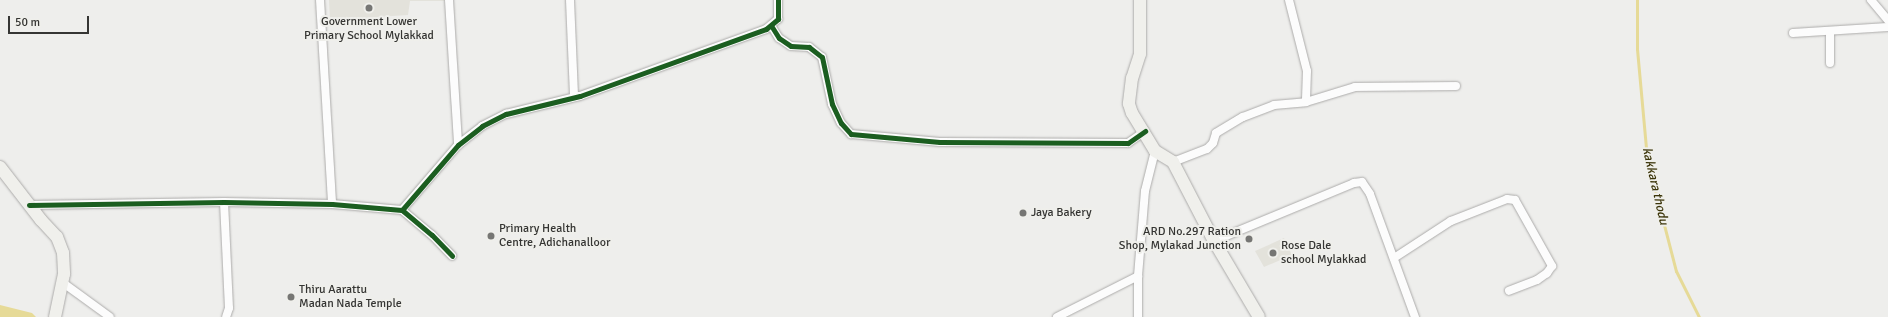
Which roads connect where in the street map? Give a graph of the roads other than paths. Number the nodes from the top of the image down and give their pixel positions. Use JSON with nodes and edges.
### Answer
{"nodes":[{"id":1,"x":320,"y":0,"type":"edge"},
{"id":2,"x":449,"y":0,"type":"edge"},
{"id":3,"x":570,"y":0,"type":"edge"},
{"id":4,"x":778,"y":0,"type":"edge"},
{"id":5,"x":1140,"y":0,"type":"edge"},
{"id":6,"x":1289,"y":0,"type":"edge"},
{"id":7,"x":1871,"y":0,"type":"edge"},
{"id":8,"x":1888,"y":20,"type":"edge"},
{"id":9,"x":772,"y":27,"type":"junction"},
{"id":10,"x":1888,"y":27,"type":"edge"},
{"id":11,"x":1830,"y":31,"type":"junction"},
{"id":12,"x":1793,"y":33,"type":"dead end"},
{"id":13,"x":1830,"y":63,"type":"dead end"},
{"id":14,"x":1456,"y":86,"type":"dead end"},
{"id":15,"x":574,"y":97,"type":"junction"},
{"id":16,"x":1306,"y":102,"type":"junction"},
{"id":17,"x":1145,"y":131,"type":"junction"},
{"id":18,"x":458,"y":145,"type":"junction"},
{"id":19,"x":1155,"y":151,"type":"junction"},
{"id":20,"x":1173,"y":162,"type":"junction"},
{"id":21,"x":0,"y":167,"type":"edge"},
{"id":22,"x":224,"y":202,"type":"junction"},
{"id":23,"x":332,"y":204,"type":"junction"},
{"id":24,"x":29,"y":205,"type":"junction"},
{"id":25,"x":402,"y":210,"type":"junction"},
{"id":26,"x":1214,"y":241,"type":"junction"},
{"id":27,"x":452,"y":256,"type":"dead end"},
{"id":28,"x":1394,"y":258,"type":"junction"},
{"id":29,"x":1138,"y":276,"type":"junction"},
{"id":30,"x":62,"y":282,"type":"junction"},
{"id":31,"x":1509,"y":291,"type":"dead end"},
{"id":32,"x":55,"y":315,"type":"edge"},
{"id":33,"x":110,"y":317,"type":"edge"},
{"id":34,"x":226,"y":317,"type":"edge"},
{"id":35,"x":1057,"y":317,"type":"edge"},
{"id":36,"x":1138,"y":317,"type":"edge"},
{"id":37,"x":1259,"y":317,"type":"edge"},
{"id":38,"x":1415,"y":317,"type":"edge"}],
"edges":[{"from":1,"to":23,"type":"street"},
{"from":2,"to":18,"type":"street"},
{"from":3,"to":15,"type":"street"},
{"from":4,"to":9,"type":"street"},
{"from":5,"to":17,"type":"main road"},
{"from":6,"to":16,"type":"street"},
{"from":7,"to":8,"type":"street"},
{"from":9,"to":15,"type":"street"},
{"from":9,"to":17,"type":"street"},
{"from":10,"to":11,"type":"street"},
{"from":11,"to":12,"type":"street"},
{"from":11,"to":13,"type":"street"},
{"from":14,"to":16,"type":"street"},
{"from":15,"to":18,"type":"street"},
{"from":16,"to":20,"type":"street"},
{"from":17,"to":19,"type":"main road"},
{"from":18,"to":25,"type":"street"},
{"from":19,"to":20,"type":"main road"},
{"from":19,"to":29,"type":"street"},
{"from":20,"to":26,"type":"main road"},
{"from":21,"to":24,"type":"main road"},
{"from":22,"to":23,"type":"street"},
{"from":22,"to":24,"type":"street"},
{"from":22,"to":34,"type":"street"},
{"from":23,"to":25,"type":"street"},
{"from":24,"to":30,"type":"main road"},
{"from":25,"to":27,"type":"street"},
{"from":26,"to":28,"type":"street"},
{"from":26,"to":37,"type":"main road"},
{"from":28,"to":31,"type":"street"},
{"from":28,"to":38,"type":"street"},
{"from":29,"to":35,"type":"street"},
{"from":29,"to":36,"type":"street"},
{"from":30,"to":32,"type":"main road"},
{"from":30,"to":33,"type":"street"}]}
